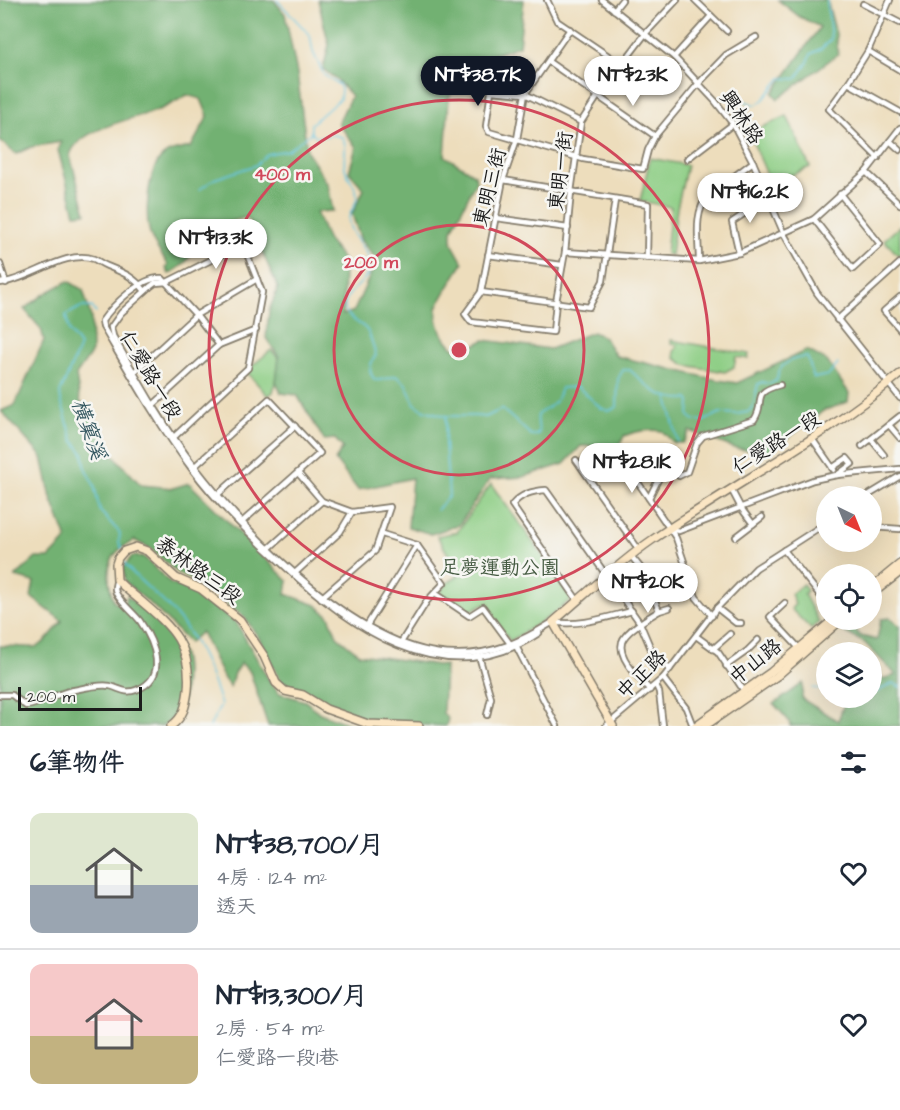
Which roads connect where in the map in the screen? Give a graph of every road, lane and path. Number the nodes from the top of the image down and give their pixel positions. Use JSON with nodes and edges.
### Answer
{"nodes":[{"id":1,"x":548,"y":0,"type":"edge"},
{"id":2,"x":602,"y":0,"type":"edge"},
{"id":3,"x":622,"y":0,"type":"edge"},
{"id":4,"x":677,"y":0,"type":"edge"},
{"id":5,"x":695,"y":0,"type":"edge"},
{"id":6,"x":890,"y":0,"type":"edge"},
{"id":7,"x":863,"y":4,"type":"dead end"},
{"id":8,"x":614,"y":10,"type":"junction"},
{"id":9,"x":884,"y":14,"type":"junction"},
{"id":10,"x":711,"y":16,"type":"junction"},
{"id":11,"x":900,"y":23,"type":"edge"},
{"id":12,"x":570,"y":29,"type":"junction"},
{"id":13,"x":727,"y":31,"type":"dead end"},
{"id":14,"x":646,"y":33,"type":"junction"},
{"id":15,"x":756,"y":37,"type":"dead end"},
{"id":16,"x":868,"y":51,"type":"junction"},
{"id":17,"x":674,"y":57,"type":"junction"},
{"id":18,"x":549,"y":62,"type":"junction"},
{"id":19,"x":622,"y":65,"type":"junction"},
{"id":20,"x":900,"y":70,"type":"edge"},
{"id":21,"x":848,"y":83,"type":"junction"},
{"id":22,"x":699,"y":84,"type":"junction"},
{"id":23,"x":525,"y":94,"type":"junction"},
{"id":24,"x":598,"y":96,"type":"junction"},
{"id":25,"x":900,"y":112,"type":"edge"},
{"id":26,"x":581,"y":122,"type":"junction"},
{"id":27,"x":733,"y":124,"type":"junction"},
{"id":28,"x":900,"y":128,"type":"edge"},
{"id":29,"x":655,"y":136,"type":"junction"},
{"id":30,"x":517,"y":139,"type":"junction"},
{"id":31,"x":890,"y":141,"type":"junction"},
{"id":32,"x":900,"y":150,"type":"edge"},
{"id":33,"x":577,"y":156,"type":"junction"},
{"id":34,"x":878,"y":158,"type":"junction"},
{"id":35,"x":687,"y":159,"type":"dead end"},
{"id":36,"x":753,"y":162,"type":"junction"},
{"id":37,"x":866,"y":172,"type":"junction"},
{"id":38,"x":503,"y":180,"type":"junction"},
{"id":39,"x":571,"y":192,"type":"junction"},
{"id":40,"x":840,"y":194,"type":"junction"},
{"id":41,"x":769,"y":197,"type":"junction"},
{"id":42,"x":615,"y":200,"type":"junction"},
{"id":43,"x":900,"y":204,"type":"edge"},
{"id":44,"x":496,"y":218,"type":"junction"},
{"id":45,"x":814,"y":219,"type":"junction"},
{"id":46,"x":568,"y":228,"type":"junction"},
{"id":47,"x":784,"y":234,"type":"junction"},
{"id":48,"x":566,"y":252,"type":"junction"},
{"id":49,"x":739,"y":254,"type":"junction"},
{"id":50,"x":488,"y":255,"type":"junction"},
{"id":51,"x":607,"y":256,"type":"junction"},
{"id":52,"x":647,"y":258,"type":"junction"},
{"id":53,"x":699,"y":261,"type":"junction"},
{"id":54,"x":900,"y":263,"type":"edge"},
{"id":55,"x":0,"y":264,"type":"edge"},
{"id":56,"x":562,"y":265,"type":"junction"},
{"id":57,"x":257,"y":279,"type":"junction"},
{"id":58,"x":167,"y":282,"type":"junction"},
{"id":59,"x":3,"y":283,"type":"edge"},
{"id":60,"x":140,"y":284,"type":"junction"},
{"id":61,"x":146,"y":291,"type":"junction"},
{"id":62,"x":481,"y":292,"type":"junction"},
{"id":63,"x":900,"y":297,"type":"edge"},
{"id":64,"x":556,"y":302,"type":"junction"},
{"id":65,"x":196,"y":315,"type":"junction"},
{"id":66,"x":837,"y":320,"type":"junction"},
{"id":67,"x":900,"y":329,"type":"edge"},
{"id":68,"x":256,"y":330,"type":"junction"},
{"id":69,"x":553,"y":332,"type":"joint"},
{"id":70,"x":219,"y":345,"type":"junction"},
{"id":71,"x":133,"y":374,"type":"junction"},
{"id":72,"x":900,"y":374,"type":"edge"},
{"id":73,"x":889,"y":384,"type":"junction"},
{"id":74,"x":780,"y":385,"type":"dead end"},
{"id":75,"x":900,"y":398,"type":"edge"},
{"id":76,"x":151,"y":406,"type":"junction"},
{"id":77,"x":900,"y":416,"type":"edge"},
{"id":78,"x":889,"y":425,"type":"junction"},
{"id":79,"x":295,"y":426,"type":"junction"},
{"id":80,"x":173,"y":438,"type":"junction"},
{"id":81,"x":900,"y":438,"type":"edge"},
{"id":82,"x":871,"y":439,"type":"junction"},
{"id":83,"x":813,"y":440,"type":"junction"},
{"id":84,"x":862,"y":446,"type":"dead end"},
{"id":85,"x":884,"y":455,"type":"dead end"},
{"id":86,"x":576,"y":460,"type":"dead end"},
{"id":87,"x":193,"y":468,"type":"junction"},
{"id":88,"x":832,"y":468,"type":"junction"},
{"id":89,"x":900,"y":470,"type":"edge"},
{"id":90,"x":298,"y":473,"type":"junction"},
{"id":91,"x":837,"y":475,"type":"junction"},
{"id":92,"x":900,"y":476,"type":"edge"},
{"id":93,"x":590,"y":479,"type":"junction"},
{"id":94,"x":882,"y":487,"type":"edge"},
{"id":95,"x":731,"y":489,"type":"junction"},
{"id":96,"x":217,"y":496,"type":"junction"},
{"id":97,"x":649,"y":498,"type":"junction"},
{"id":98,"x":322,"y":501,"type":"junction"},
{"id":99,"x":741,"y":508,"type":"junction"},
{"id":100,"x":352,"y":512,"type":"junction"},
{"id":101,"x":762,"y":517,"type":"dead end"},
{"id":102,"x":242,"y":523,"type":"junction"},
{"id":103,"x":753,"y":524,"type":"junction"},
{"id":104,"x":882,"y":527,"type":"edge"},
{"id":105,"x":669,"y":529,"type":"junction"},
{"id":106,"x":900,"y":529,"type":"edge"},
{"id":107,"x":816,"y":530,"type":"edge"},
{"id":108,"x":382,"y":534,"type":"junction"},
{"id":109,"x":736,"y":537,"type":"dead end"},
{"id":110,"x":417,"y":545,"type":"junction"},
{"id":111,"x":268,"y":549,"type":"junction"},
{"id":112,"x":639,"y":550,"type":"junction"},
{"id":113,"x":784,"y":550,"type":"junction"},
{"id":114,"x":631,"y":556,"type":"junction"},
{"id":115,"x":900,"y":564,"type":"edge"},
{"id":116,"x":900,"y":572,"type":"edge"},
{"id":117,"x":294,"y":574,"type":"junction"},
{"id":118,"x":606,"y":577,"type":"junction"},
{"id":119,"x":882,"y":579,"type":"edge"},
{"id":120,"x":117,"y":580,"type":"junction"},
{"id":121,"x":882,"y":586,"type":"edge"},
{"id":122,"x":816,"y":590,"type":"edge"},
{"id":123,"x":435,"y":592,"type":"junction"},
{"id":124,"x":322,"y":598,"type":"junction"},
{"id":125,"x":578,"y":601,"type":"junction"},
{"id":126,"x":785,"y":603,"type":"dead end"},
{"id":127,"x":669,"y":608,"type":"dead end"},
{"id":128,"x":717,"y":608,"type":"junction"},
{"id":129,"x":632,"y":611,"type":"junction"},
{"id":130,"x":659,"y":611,"type":"junction"},
{"id":131,"x":712,"y":616,"type":"junction"},
{"id":132,"x":553,"y":622,"type":"junction"},
{"id":133,"x":640,"y":623,"type":"junction"},
{"id":134,"x":741,"y":623,"type":"dead end"},
{"id":135,"x":366,"y":628,"type":"junction"},
{"id":136,"x":821,"y":630,"type":"edge"},
{"id":137,"x":829,"y":630,"type":"edge"},
{"id":138,"x":730,"y":634,"type":"dead end"},
{"id":139,"x":696,"y":636,"type":"junction"},
{"id":140,"x":758,"y":640,"type":"dead end"},
{"id":141,"x":400,"y":645,"type":"junction"},
{"id":142,"x":513,"y":645,"type":"junction"},
{"id":143,"x":799,"y":648,"type":"junction"},
{"id":144,"x":713,"y":649,"type":"junction"},
{"id":145,"x":479,"y":657,"type":"junction"},
{"id":146,"x":726,"y":666,"type":"junction"},
{"id":147,"x":670,"y":669,"type":"junction"},
{"id":148,"x":663,"y":678,"type":"junction"},
{"id":149,"x":656,"y":685,"type":"junction"},
{"id":150,"x":650,"y":690,"type":"junction"},
{"id":151,"x":744,"y":691,"type":"junction"},
{"id":152,"x":0,"y":695,"type":"edge"},
{"id":153,"x":487,"y":716,"type":"dead end"},
{"id":154,"x":610,"y":725,"type":"edge"},
{"id":155,"x":171,"y":726,"type":"edge"},
{"id":156,"x":418,"y":726,"type":"edge"},
{"id":157,"x":557,"y":726,"type":"edge"},
{"id":158,"x":663,"y":726,"type":"edge"},
{"id":159,"x":694,"y":726,"type":"edge"},
{"id":160,"x":705,"y":726,"type":"edge"}],
"edges":[{"from":1,"to":12,"type":"street"},
{"from":2,"to":8,"type":"street","name":"興林路"},
{"from":3,"to":8,"type":"street"},
{"from":4,"to":14,"type":"street","name":"東明一街"},
{"from":5,"to":10,"type":"street"},
{"from":6,"to":9,"type":"street"},
{"from":7,"to":9,"type":"street"},
{"from":8,"to":14,"type":"street","name":"興林路"},
{"from":9,"to":11,"type":"street"},
{"from":9,"to":16,"type":"street"},
{"from":10,"to":13,"type":"street"},
{"from":10,"to":17,"type":"street"},
{"from":12,"to":18,"type":"street","name":"東明三街"},
{"from":12,"to":19,"type":"street"},
{"from":14,"to":17,"type":"street","name":"興林路"},
{"from":14,"to":19,"type":"street","name":"東明一街"},
{"from":15,"to":22,"type":"street"},
{"from":16,"to":20,"type":"street"},
{"from":16,"to":21,"type":"street"},
{"from":17,"to":22,"type":"street","name":"興林路"},
{"from":18,"to":23,"type":"street","name":"東明三街"},
{"from":18,"to":24,"type":"street"},
{"from":19,"to":24,"type":"street","name":"東明一街"},
{"from":21,"to":25,"type":"street"},
{"from":21,"to":34,"type":"street"},
{"from":22,"to":27,"type":"street","name":"興林路"},
{"from":22,"to":29,"type":"street"},
{"from":23,"to":26,"type":"street"},
{"from":23,"to":30,"type":"street","name":"東明三街"},
{"from":23,"to":30,"type":"street"},
{"from":24,"to":26,"type":"street","name":"東明一街"},
{"from":24,"to":29,"type":"street"},
{"from":26,"to":33,"type":"street","name":"東明一街"},
{"from":27,"to":35,"type":"street"},
{"from":27,"to":36,"type":"street","name":"興林路"},
{"from":28,"to":31,"type":"street"},
{"from":29,"to":33,"type":"street"},
{"from":30,"to":33,"type":"street"},
{"from":30,"to":38,"type":"street","name":"東明三街"},
{"from":31,"to":32,"type":"street"},
{"from":31,"to":34,"type":"street"},
{"from":33,"to":39,"type":"street","name":"東明一街"},
{"from":34,"to":37,"type":"street"},
{"from":36,"to":41,"type":"street","name":"興林路"},
{"from":36,"to":53,"type":"street"},
{"from":37,"to":40,"type":"street"},
{"from":37,"to":43,"type":"street"},
{"from":38,"to":39,"type":"street"},
{"from":38,"to":44,"type":"street","name":"東明三街"},
{"from":39,"to":42,"type":"street"},
{"from":39,"to":46,"type":"street","name":"東明一街"},
{"from":40,"to":45,"type":"street"},
{"from":40,"to":45,"type":"street"},
{"from":41,"to":47,"type":"street","name":"興林路"},
{"from":41,"to":49,"type":"street"},
{"from":42,"to":51,"type":"street"},
{"from":42,"to":52,"type":"street"},
{"from":44,"to":46,"type":"street"},
{"from":44,"to":50,"type":"street","name":"東明三街"},
{"from":45,"to":47,"type":"street"},
{"from":46,"to":48,"type":"street","name":"東明一街"},
{"from":47,"to":49,"type":"street"},
{"from":47,"to":66,"type":"street","name":"興林路"},
{"from":48,"to":51,"type":"street"},
{"from":48,"to":56,"type":"street","name":"東明一街"},
{"from":49,"to":53,"type":"street"},
{"from":50,"to":56,"type":"street"},
{"from":50,"to":62,"type":"street","name":"東明三街"},
{"from":51,"to":52,"type":"street"},
{"from":51,"to":64,"type":"street"},
{"from":52,"to":53,"type":"street"},
{"from":54,"to":66,"type":"street"},
{"from":55,"to":59,"type":"street"},
{"from":56,"to":64,"type":"street","name":"東明一街"},
{"from":57,"to":58,"type":"street","name":"仁愛路一段"},
{"from":57,"to":65,"type":"street"},
{"from":57,"to":68,"type":"street"},
{"from":58,"to":60,"type":"street"},
{"from":58,"to":61,"type":"street","name":"仁愛路一段"},
{"from":58,"to":65,"type":"street"},
{"from":59,"to":60,"type":"street"},
{"from":60,"to":61,"type":"street"},
{"from":60,"to":71,"type":"street","name":"仁愛路一段"},
{"from":61,"to":71,"type":"street","name":"仁愛路一段"},
{"from":62,"to":64,"type":"street"},
{"from":62,"to":69,"type":"street","name":"東明三街"},
{"from":63,"to":67,"type":"street"},
{"from":64,"to":69,"type":"street","name":"東明一街"},
{"from":65,"to":70,"type":"street"},
{"from":65,"to":71,"type":"street"},
{"from":66,"to":73,"type":"street","name":"興林路"},
{"from":68,"to":70,"type":"street"},
{"from":68,"to":80,"type":"street"},
{"from":70,"to":76,"type":"street"},
{"from":71,"to":76,"type":"street","name":"仁愛路一段"},
{"from":72,"to":73,"type":"main road","name":"仁愛路一段"},
{"from":73,"to":75,"type":"street","name":"興林路"},
{"from":73,"to":83,"type":"main road","name":"仁愛路一段"},
{"from":74,"to":97,"type":"street"},
{"from":76,"to":80,"type":"street","name":"仁愛路一段"},
{"from":77,"to":78,"type":"street"},
{"from":78,"to":81,"type":"street"},
{"from":78,"to":82,"type":"street"},
{"from":79,"to":87,"type":"street"},
{"from":79,"to":90,"type":"street"},
{"from":79,"to":96,"type":"street"},
{"from":80,"to":87,"type":"street","name":"仁愛路一段"},
{"from":82,"to":84,"type":"street"},
{"from":82,"to":85,"type":"street"},
{"from":83,"to":88,"type":"street"},
{"from":83,"to":95,"type":"main road","name":"仁愛路一段"},
{"from":86,"to":93,"type":"street"},
{"from":87,"to":96,"type":"street","name":"仁愛路一段"},
{"from":88,"to":91,"type":"street"},
{"from":88,"to":91,"type":"street"},
{"from":89,"to":91,"type":"street"},
{"from":90,"to":98,"type":"street"},
{"from":90,"to":102,"type":"street"},
{"from":91,"to":99,"type":"street"},
{"from":92,"to":94,"type":"street"},
{"from":93,"to":97,"type":"street"},
{"from":93,"to":112,"type":"street"},
{"from":95,"to":99,"type":"street"},
{"from":95,"to":105,"type":"main road","name":"仁愛路一段"},
{"from":96,"to":102,"type":"street","name":"仁愛路一段"},
{"from":97,"to":105,"type":"street"},
{"from":98,"to":100,"type":"street"},
{"from":98,"to":111,"type":"street"},
{"from":99,"to":103,"type":"street"},
{"from":99,"to":105,"type":"street"},
{"from":100,"to":108,"type":"street"},
{"from":100,"to":117,"type":"street"},
{"from":101,"to":103,"type":"street"},
{"from":102,"to":111,"type":"street","name":"仁愛路一段"},
{"from":103,"to":109,"type":"street"},
{"from":104,"to":106,"type":"street"},
{"from":105,"to":112,"type":"main road","name":"仁愛路一段"},
{"from":105,"to":131,"type":"street"},
{"from":107,"to":113,"type":"street","name":"中正路"},
{"from":108,"to":110,"type":"street"},
{"from":108,"to":124,"type":"street"},
{"from":110,"to":123,"type":"street"},
{"from":110,"to":135,"type":"street"},
{"from":111,"to":117,"type":"street","name":"仁愛路一段"},
{"from":112,"to":114,"type":"main road","name":"仁愛路一段"},
{"from":113,"to":122,"type":"street"},
{"from":113,"to":128,"type":"street","name":"中正路"},
{"from":114,"to":118,"type":"main road","name":"仁愛路一段"},
{"from":114,"to":130,"type":"street"},
{"from":115,"to":119,"type":"main road"},
{"from":116,"to":121,"type":"main road"},
{"from":117,"to":124,"type":"street","name":"仁愛路一段"},
{"from":118,"to":125,"type":"main road","name":"仁愛路一段"},
{"from":118,"to":125,"type":"street"},
{"from":118,"to":129,"type":"street"},
{"from":120,"to":152,"type":"street"},
{"from":120,"to":155,"type":"main road"},
{"from":120,"to":156,"type":"main road","name":"泰林路三段"},
{"from":123,"to":141,"type":"street"},
{"from":123,"to":142,"type":"street"},
{"from":124,"to":135,"type":"street","name":"仁愛路一段"},
{"from":125,"to":132,"type":"main road","name":"仁愛路一段"},
{"from":126,"to":143,"type":"street"},
{"from":127,"to":130,"type":"street"},
{"from":128,"to":131,"type":"street","name":"中正路"},
{"from":128,"to":134,"type":"street"},
{"from":129,"to":132,"type":"street"},
{"from":129,"to":133,"type":"street"},
{"from":130,"to":133,"type":"street"},
{"from":131,"to":139,"type":"street","name":"中正路"},
{"from":132,"to":142,"type":"street","name":"仁愛路一段"},
{"from":132,"to":154,"type":"main road"},
{"from":133,"to":147,"type":"street"},
{"from":133,"to":150,"type":"street"},
{"from":135,"to":141,"type":"street","name":"仁愛路一段"},
{"from":136,"to":143,"type":"main road","name":"中山路"},
{"from":137,"to":160,"type":"main road","name":"中山路"},
{"from":138,"to":144,"type":"street"},
{"from":139,"to":144,"type":"street"},
{"from":139,"to":147,"type":"street","name":"中正路"},
{"from":140,"to":146,"type":"street"},
{"from":141,"to":142,"type":"street","name":"仁愛路一段"},
{"from":141,"to":145,"type":"street","name":"仁愛路一段"},
{"from":142,"to":145,"type":"street","name":"仁愛路一段"},
{"from":142,"to":157,"type":"street"},
{"from":143,"to":151,"type":"main road","name":"中山路"},
{"from":144,"to":146,"type":"street"},
{"from":145,"to":153,"type":"street"},
{"from":146,"to":151,"type":"street"},
{"from":147,"to":148,"type":"street","name":"中正路"},
{"from":148,"to":149,"type":"street","name":"中正路"},
{"from":148,"to":159,"type":"street"},
{"from":149,"to":150,"type":"street","name":"中正路"},
{"from":149,"to":158,"type":"street"},
{"from":150,"to":154,"type":"street","name":"中正路"},
{"from":151,"to":159,"type":"main road","name":"中山路"}]}
